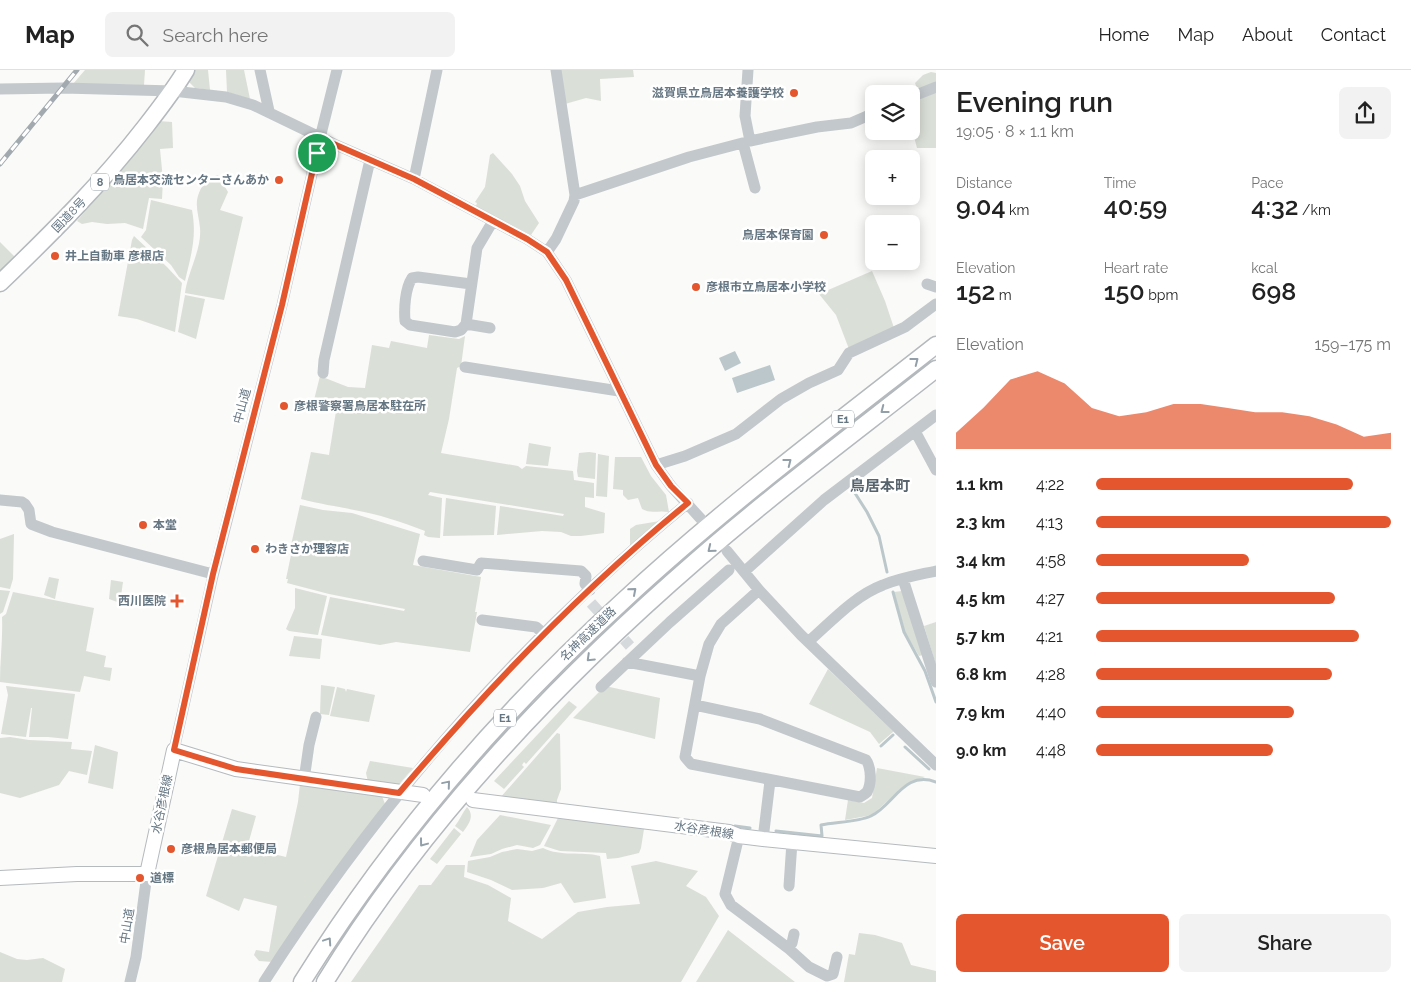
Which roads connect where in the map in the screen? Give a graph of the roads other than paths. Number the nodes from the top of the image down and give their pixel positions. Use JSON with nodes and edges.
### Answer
{"nodes":[{"id":1,"x":186,"y":70,"type":"edge"},
{"id":2,"x":260,"y":70,"type":"edge"},
{"id":3,"x":337,"y":70,"type":"edge"},
{"id":4,"x":437,"y":70,"type":"edge"},
{"id":5,"x":556,"y":70,"type":"edge"},
{"id":6,"x":748,"y":70,"type":"edge"},
{"id":7,"x":936,"y":86,"type":"edge"},
{"id":8,"x":0,"y":89,"type":"edge"},
{"id":9,"x":173,"y":91,"type":"junction"},
{"id":10,"x":920,"y":93,"type":"edge"},
{"id":11,"x":269,"y":111,"type":"junction"},
{"id":12,"x":865,"y":117,"type":"edge"},
{"id":13,"x":320,"y":138,"type":"junction"},
{"id":14,"x":746,"y":142,"type":"junction"},
{"id":15,"x":370,"y":160,"type":"junction"},
{"id":16,"x":414,"y":179,"type":"junction"},
{"id":17,"x":755,"y":188,"type":"dead end"},
{"id":18,"x":575,"y":195,"type":"junction"},
{"id":19,"x":494,"y":221,"type":"junction"},
{"id":20,"x":547,"y":252,"type":"junction"},
{"id":21,"x":0,"y":282,"type":"edge"},
{"id":22,"x":471,"y":284,"type":"junction"},
{"id":23,"x":936,"y":304,"type":"edge"},
{"id":24,"x":466,"y":324,"type":"junction"},
{"id":25,"x":490,"y":328,"type":"dead end"},
{"id":26,"x":936,"y":345,"type":"edge"},
{"id":27,"x":465,"y":367,"type":"dead end"},
{"id":28,"x":936,"y":369,"type":"edge"},
{"id":29,"x":323,"y":373,"type":"dead end"},
{"id":30,"x":619,"y":391,"type":"junction"},
{"id":31,"x":936,"y":416,"type":"edge"},
{"id":32,"x":915,"y":431,"type":"junction"},
{"id":33,"x":656,"y":465,"type":"junction"},
{"id":34,"x":936,"y":470,"type":"edge"},
{"id":35,"x":0,"y":500,"type":"edge"},
{"id":36,"x":688,"y":503,"type":"junction"},
{"id":37,"x":701,"y":518,"type":"dead end"},
{"id":38,"x":727,"y":551,"type":"dead end"},
{"id":39,"x":423,"y":561,"type":"dead end"},
{"id":40,"x":729,"y":570,"type":"dead end"},
{"id":41,"x":745,"y":570,"type":"junction"},
{"id":42,"x":936,"y":571,"type":"edge"},
{"id":43,"x":213,"y":574,"type":"junction"},
{"id":44,"x":903,"y":579,"type":"junction"},
{"id":45,"x":759,"y":590,"type":"junction"},
{"id":46,"x":588,"y":596,"type":"junction"},
{"id":47,"x":482,"y":620,"type":"dead end"},
{"id":48,"x":544,"y":634,"type":"junction"},
{"id":49,"x":808,"y":642,"type":"junction"},
{"id":50,"x":627,"y":662,"type":"junction"},
{"id":51,"x":700,"y":676,"type":"junction"},
{"id":52,"x":936,"y":682,"type":"edge"},
{"id":53,"x":601,"y":687,"type":"dead end"},
{"id":54,"x":695,"y":705,"type":"junction"},
{"id":55,"x":316,"y":716,"type":"dead end"},
{"id":56,"x":174,"y":750,"type":"junction"},
{"id":57,"x":936,"y":765,"type":"edge"},
{"id":58,"x":304,"y":780,"type":"junction"},
{"id":59,"x":770,"y":781,"type":"junction"},
{"id":60,"x":399,"y":793,"type":"junction"},
{"id":61,"x":423,"y":796,"type":"dead end"},
{"id":62,"x":473,"y":800,"type":"dead end"},
{"id":63,"x":739,"y":836,"type":"junction"},
{"id":64,"x":763,"y":839,"type":"junction"},
{"id":65,"x":792,"y":842,"type":"junction"},
{"id":66,"x":936,"y":856,"type":"edge"},
{"id":67,"x":147,"y":874,"type":"junction"},
{"id":68,"x":0,"y":878,"type":"edge"},
{"id":69,"x":789,"y":886,"type":"dead end"},
{"id":70,"x":794,"y":934,"type":"dead end"},
{"id":71,"x":788,"y":948,"type":"junction"},
{"id":72,"x":837,"y":957,"type":"dead end"},
{"id":73,"x":130,"y":982,"type":"edge"},
{"id":74,"x":264,"y":982,"type":"edge"},
{"id":75,"x":302,"y":982,"type":"edge"},
{"id":76,"x":325,"y":982,"type":"edge"}],
"edges":[{"from":1,"to":9,"type":"highway","name":"国道8号","number":"8"},
{"from":2,"to":11,"type":"street"},
{"from":3,"to":13,"type":"street","name":"中山道"},
{"from":4,"to":16,"type":"street"},
{"from":5,"to":18,"type":"street"},
{"from":6,"to":14,"type":"street"},
{"from":7,"to":10,"type":"street"},
{"from":8,"to":9,"type":"street"},
{"from":9,"to":11,"type":"street"},
{"from":9,"to":21,"type":"highway","name":"国道8号","number":"8"},
{"from":11,"to":13,"type":"street"},
{"from":12,"to":14,"type":"street"},
{"from":13,"to":15,"type":"street"},
{"from":13,"to":43,"type":"street","name":"中山道"},
{"from":14,"to":17,"type":"street"},
{"from":14,"to":18,"type":"street"},
{"from":15,"to":16,"type":"street"},
{"from":15,"to":29,"type":"street"},
{"from":16,"to":19,"type":"street"},
{"from":18,"to":20,"type":"street"},
{"from":19,"to":20,"type":"street"},
{"from":19,"to":22,"type":"street"},
{"from":20,"to":30,"type":"street"},
{"from":22,"to":24,"type":"street"},
{"from":22,"to":24,"type":"street"},
{"from":23,"to":33,"type":"street"},
{"from":24,"to":25,"type":"street"},
{"from":75,"to":26,"type":"highway","name":"名神高速道路","number":"E1","one_way":true},
{"from":27,"to":30,"type":"street"},
{"from":28,"to":76,"type":"highway","name":"名神高速道路","number":"E1","one_way":true},
{"from":30,"to":33,"type":"street"},
{"from":31,"to":32,"type":"street"},
{"from":32,"to":34,"type":"street"},
{"from":32,"to":41,"type":"street"},
{"from":33,"to":36,"type":"street"},
{"from":35,"to":43,"type":"street"},
{"from":36,"to":37,"type":"street"},
{"from":36,"to":46,"type":"street"},
{"from":38,"to":41,"type":"street"},
{"from":39,"to":46,"type":"street"},
{"from":40,"to":50,"type":"street"},
{"from":41,"to":45,"type":"street"},
{"from":42,"to":44,"type":"street"},
{"from":43,"to":56,"type":"street","name":"中山道"},
{"from":44,"to":49,"type":"street"},
{"from":44,"to":52,"type":"street"},
{"from":45,"to":49,"type":"street"},
{"from":45,"to":51,"type":"street"},
{"from":46,"to":48,"type":"street"},
{"from":47,"to":48,"type":"street"},
{"from":48,"to":60,"type":"street"},
{"from":49,"to":57,"type":"street"},
{"from":50,"to":51,"type":"street"},
{"from":50,"to":53,"type":"street"},
{"from":51,"to":54,"type":"street"},
{"from":54,"to":59,"type":"street"},
{"from":54,"to":59,"type":"street"},
{"from":55,"to":58,"type":"street"},
{"from":56,"to":58,"type":"main road"},
{"from":56,"to":67,"type":"main road","name":"水谷彦根線"},
{"from":58,"to":60,"type":"main road"},
{"from":59,"to":64,"type":"street"},
{"from":60,"to":61,"type":"main road"},
{"from":60,"to":74,"type":"street"},
{"from":62,"to":63,"type":"main road","name":"水谷彦根線"},
{"from":63,"to":64,"type":"main road","name":"水谷彦根線"},
{"from":63,"to":71,"type":"street"},
{"from":64,"to":65,"type":"main road","name":"水谷彦根線"},
{"from":65,"to":66,"type":"main road","name":"水谷彦根線"},
{"from":65,"to":69,"type":"street"},
{"from":67,"to":68,"type":"main road"},
{"from":67,"to":73,"type":"street","name":"中山道"},
{"from":70,"to":71,"type":"street"},
{"from":71,"to":72,"type":"street"}]}
